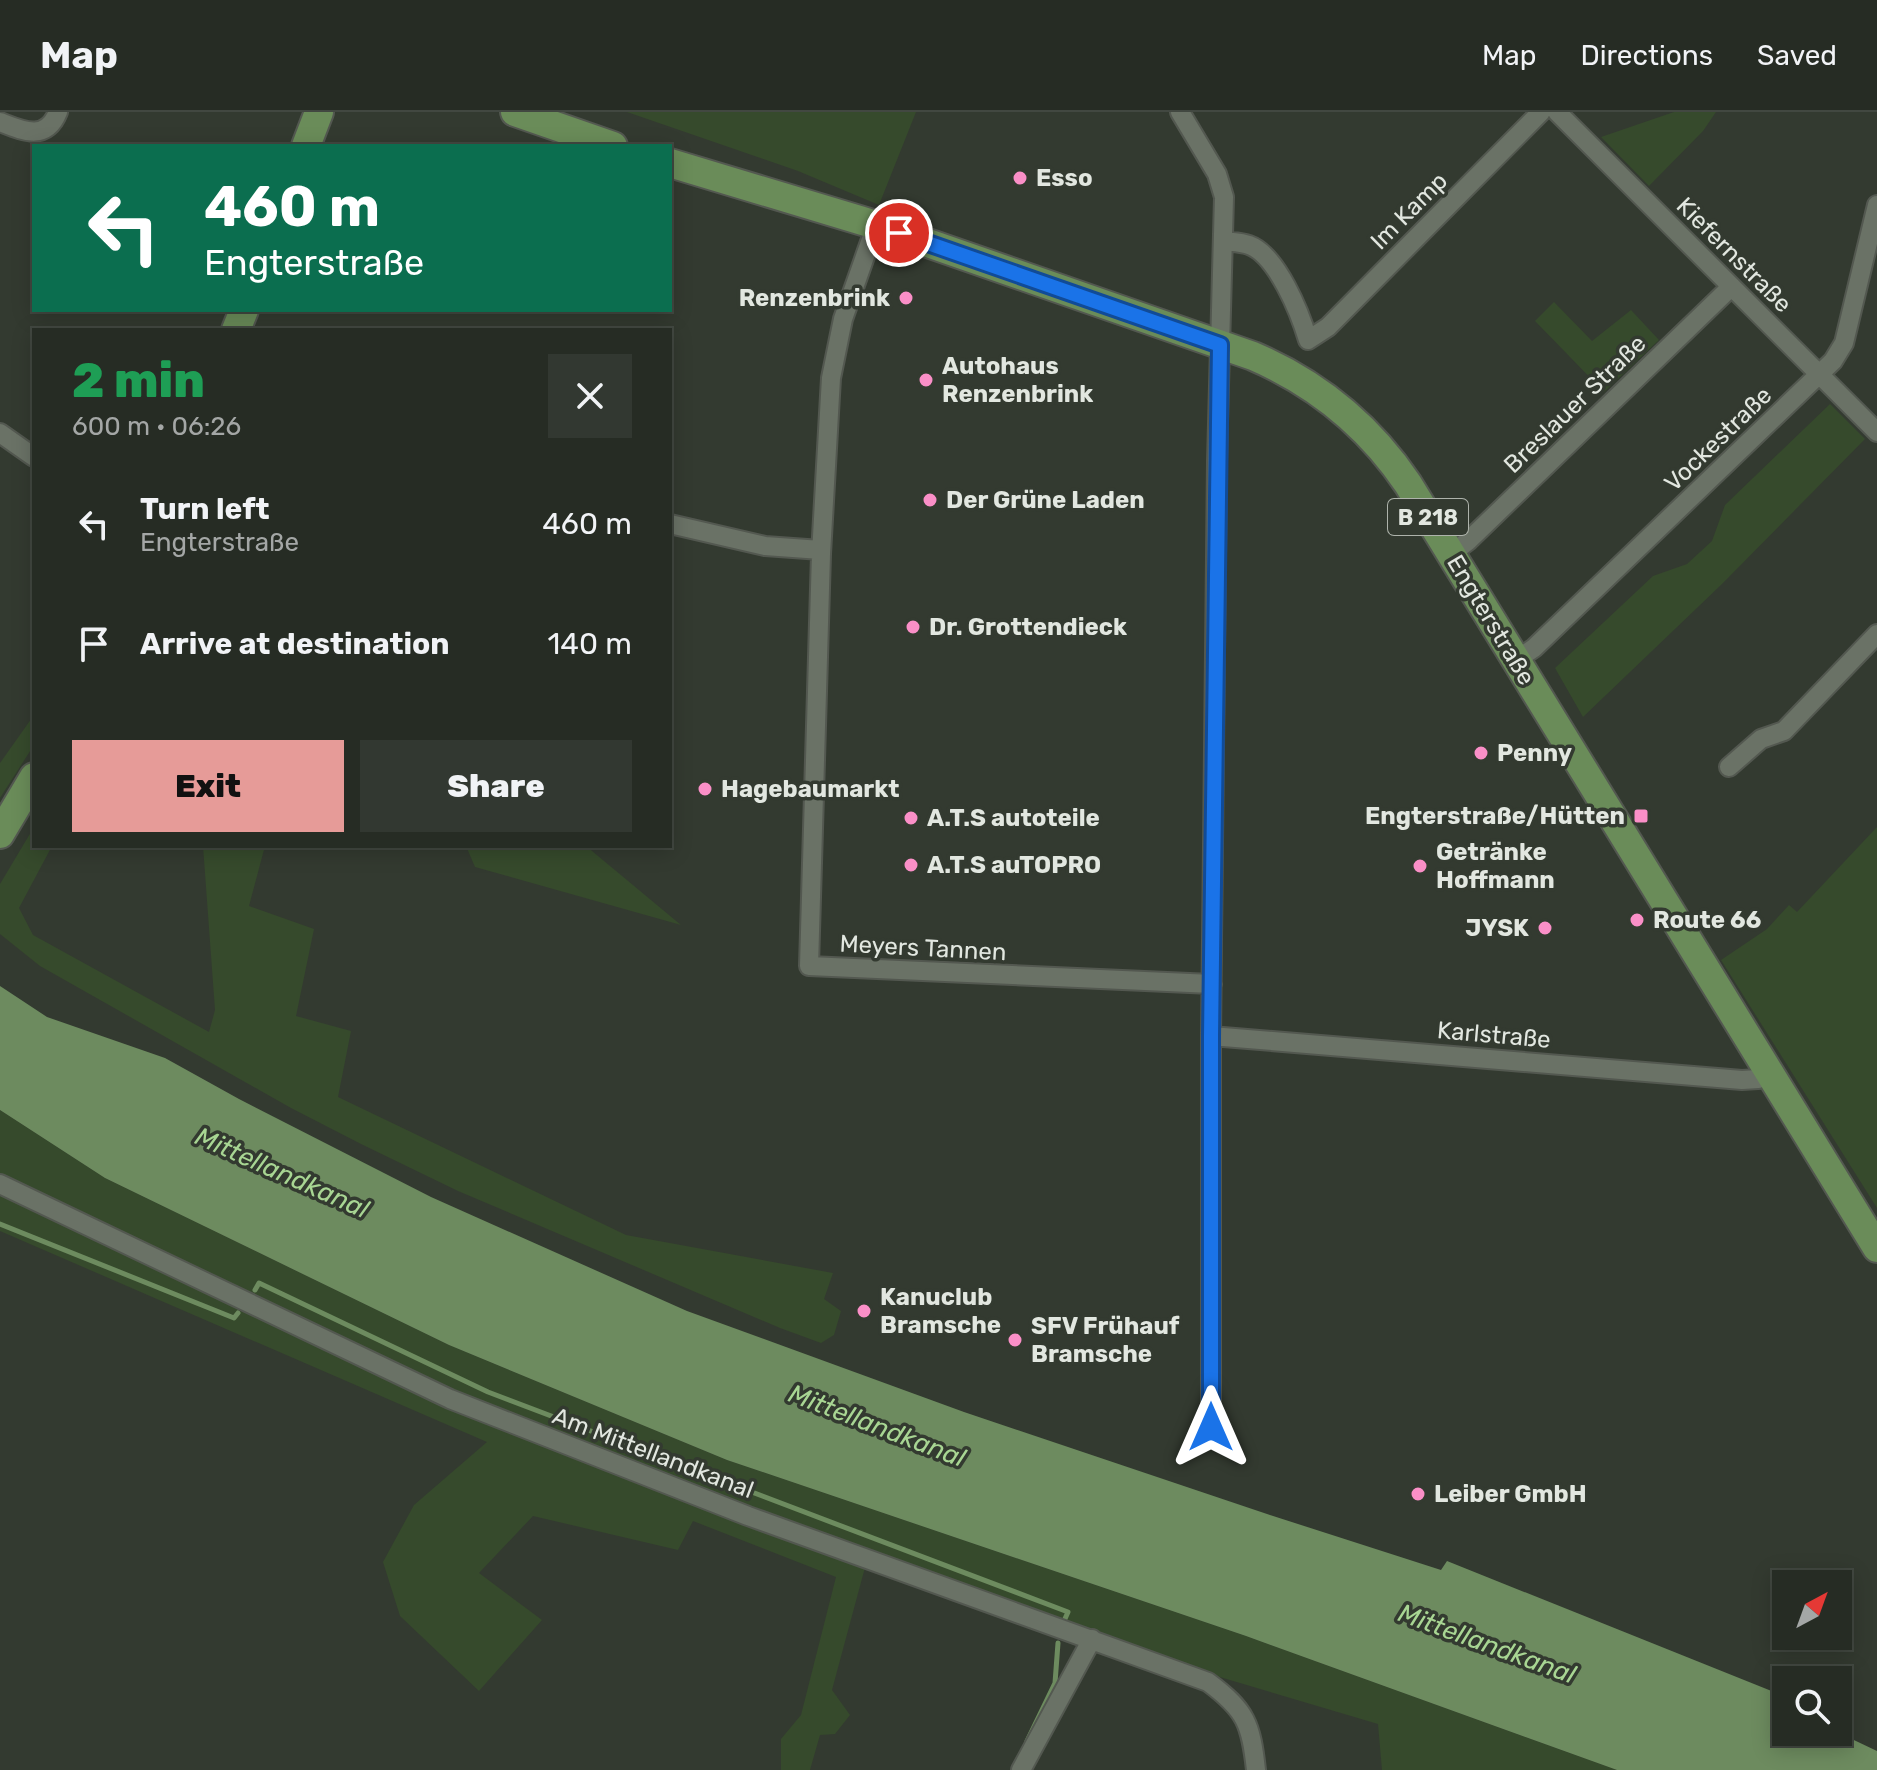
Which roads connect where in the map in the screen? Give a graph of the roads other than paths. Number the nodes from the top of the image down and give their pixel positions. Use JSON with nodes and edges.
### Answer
{"nodes":[{"id":1,"x":58,"y":112,"type":"edge"},
{"id":2,"x":319,"y":112,"type":"edge"},
{"id":3,"x":515,"y":112,"type":"edge"},
{"id":4,"x":1180,"y":112,"type":"edge"},
{"id":5,"x":1541,"y":112,"type":"edge"},
{"id":6,"x":1557,"y":112,"type":"edge"},
{"id":7,"x":0,"y":122,"type":"edge"},
{"id":8,"x":307,"y":144,"type":"edge"},
{"id":9,"x":607,"y":144,"type":"edge"},
{"id":10,"x":672,"y":164,"type":"edge"},
{"id":11,"x":1877,"y":205,"type":"edge"},
{"id":12,"x":876,"y":225,"type":"junction"},
{"id":13,"x":1224,"y":241,"type":"junction"},
{"id":14,"x":1731,"y":287,"type":"junction"},
{"id":15,"x":1220,"y":345,"type":"junction"},
{"id":16,"x":1819,"y":375,"type":"junction"},
{"id":17,"x":1877,"y":432,"type":"edge"},
{"id":18,"x":0,"y":433,"type":"edge"},
{"id":19,"x":32,"y":456,"type":"edge"},
{"id":20,"x":672,"y":524,"type":"edge"},
{"id":21,"x":821,"y":550,"type":"junction"},
{"id":22,"x":1451,"y":554,"type":"junction"},
{"id":23,"x":1877,"y":634,"type":"edge"},
{"id":24,"x":1515,"y":661,"type":"junction"},
{"id":25,"x":1729,"y":767,"type":"dead end"},
{"id":26,"x":32,"y":780,"type":"edge"},
{"id":27,"x":0,"y":834,"type":"edge"},
{"id":28,"x":1212,"y":984,"type":"junction"},
{"id":29,"x":1211,"y":1036,"type":"junction"},
{"id":30,"x":1771,"y":1072,"type":"junction"},
{"id":31,"x":0,"y":1184,"type":"edge"},
{"id":32,"x":1877,"y":1248,"type":"edge"},
{"id":33,"x":1211,"y":1427,"type":"dead end"},
{"id":34,"x":1092,"y":1639,"type":"junction"},
{"id":35,"x":1021,"y":1770,"type":"edge"},
{"id":36,"x":1256,"y":1770,"type":"edge"}],
"edges":[{"from":1,"to":7,"type":"street"},
{"from":2,"to":8,"type":"main road"},
{"from":3,"to":9,"type":"main road"},
{"from":4,"to":13,"type":"street"},
{"from":5,"to":13,"type":"street","name":"Im Kamp"},
{"from":6,"to":14,"type":"street","name":"Kiefernstraße"},
{"from":10,"to":12,"type":"main road","name":"Engterstraße","number":"B 218"},
{"from":11,"to":16,"type":"street","name":"Vockestraße"},
{"from":12,"to":15,"type":"main road","name":"Engterstraße","number":"B 218"},
{"from":12,"to":21,"type":"street","name":"Meyers Tannen"},
{"from":13,"to":15,"type":"street"},
{"from":14,"to":16,"type":"street","name":"Kiefernstraße"},
{"from":14,"to":22,"type":"street","name":"Breslauer Straße"},
{"from":15,"to":22,"type":"main road","name":"Engterstraße","number":"B 218"},
{"from":15,"to":28,"type":"street"},
{"from":16,"to":17,"type":"street","name":"Kiefernstraße"},
{"from":16,"to":24,"type":"street","name":"Vockestraße"},
{"from":18,"to":19,"type":"street"},
{"from":20,"to":21,"type":"street"},
{"from":21,"to":28,"type":"street","name":"Meyers Tannen"},
{"from":22,"to":24,"type":"main road","name":"Engterstraße","number":"B 218"},
{"from":23,"to":25,"type":"street"},
{"from":24,"to":30,"type":"main road","name":"Engterstraße","number":"B 218"},
{"from":26,"to":27,"type":"main road"},
{"from":28,"to":29,"type":"street"},
{"from":29,"to":30,"type":"street","name":"Karlstraße"},
{"from":29,"to":33,"type":"street"},
{"from":30,"to":32,"type":"main road","name":"Engterstraße","number":"B 218"},
{"from":31,"to":34,"type":"street","name":"Am Mittellandkanal"},
{"from":34,"to":35,"type":"street"},
{"from":34,"to":36,"type":"street","name":"Am Mittellandkanal"}]}
